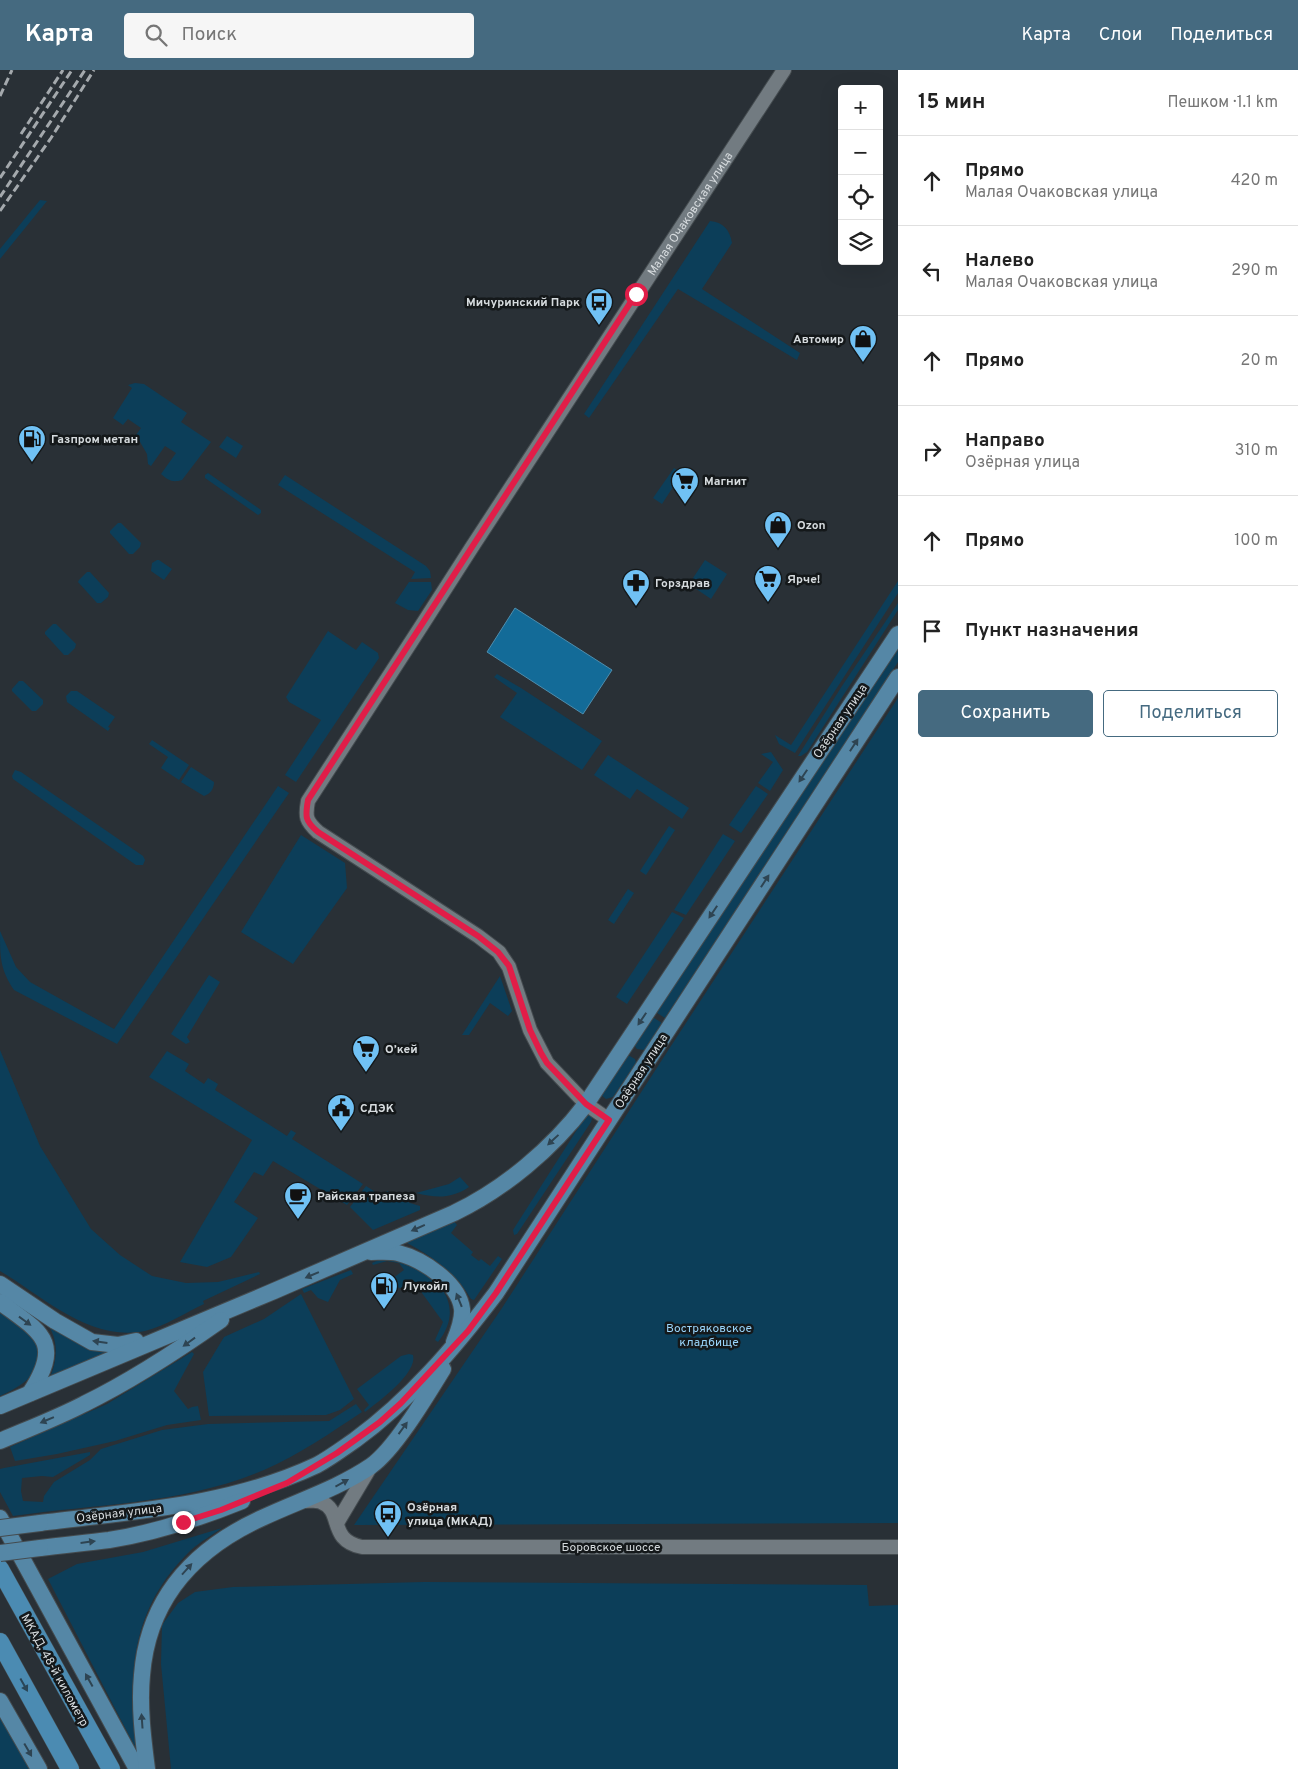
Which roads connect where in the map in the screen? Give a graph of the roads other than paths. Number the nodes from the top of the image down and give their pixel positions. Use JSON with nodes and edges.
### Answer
{"nodes":[{"id":1,"x":784,"y":70,"type":"edge"},
{"id":2,"x":898,"y":634,"type":"edge"},
{"id":3,"x":898,"y":678,"type":"edge"},
{"id":4,"x":586,"y":1104,"type":"junction"},
{"id":5,"x":609,"y":1120,"type":"junction"},
{"id":6,"x":357,"y":1256,"type":"junction"},
{"id":7,"x":0,"y":1284,"type":"edge"},
{"id":8,"x":0,"y":1302,"type":"edge"},
{"id":9,"x":243,"y":1304,"type":"junction"},
{"id":10,"x":468,"y":1331,"type":"junction"},
{"id":11,"x":165,"y":1336,"type":"junction"},
{"id":12,"x":452,"y":1347,"type":"junction"},
{"id":13,"x":30,"y":1393,"type":"junction"},
{"id":14,"x":0,"y":1406,"type":"edge"},
{"id":15,"x":0,"y":1441,"type":"edge"},
{"id":16,"x":316,"y":1465,"type":"junction"},
{"id":17,"x":372,"y":1465,"type":"junction"},
{"id":18,"x":305,"y":1501,"type":"junction"},
{"id":19,"x":0,"y":1518,"type":"edge"},
{"id":20,"x":337,"y":1523,"type":"junction"},
{"id":21,"x":0,"y":1528,"type":"edge"},
{"id":22,"x":898,"y":1547,"type":"edge"},
{"id":23,"x":0,"y":1553,"type":"edge"},
{"id":24,"x":0,"y":1569,"type":"edge"},
{"id":25,"x":0,"y":1642,"type":"edge"},
{"id":26,"x":0,"y":1700,"type":"edge"},
{"id":27,"x":39,"y":1769,"type":"edge"},
{"id":28,"x":70,"y":1769,"type":"edge"},
{"id":29,"x":110,"y":1769,"type":"edge"},
{"id":30,"x":137,"y":1769,"type":"edge"},
{"id":31,"x":147,"y":1769,"type":"edge"}],
"edges":[{"from":1,"to":4,"type":"street","name":"Малая Очаковская улица"},
{"from":2,"to":4,"type":"main road","name":"Озёрная улица","one_way":true},
{"from":5,"to":3,"type":"main road","name":"Озёрная улица","one_way":true},
{"from":4,"to":5,"type":"street","name":"Малая Очаковская улица"},
{"from":4,"to":6,"type":"main road","name":"Озёрная улица","one_way":true},
{"from":5,"to":10,"type":"main road","name":"Озёрная улица"},
{"from":6,"to":9,"type":"main road","name":"Озёрная улица","one_way":true},
{"from":12,"to":6,"type":"main road","one_way":true},
{"from":11,"to":7,"type":"main road","one_way":true},
{"from":8,"to":13,"type":"main road","one_way":true},
{"from":9,"to":11,"type":"main road","name":"Озёрная улица"},
{"from":9,"to":15,"type":"main road","one_way":true},
{"from":10,"to":12,"type":"main road","name":"Озёрная улица"},
{"from":17,"to":10,"type":"main road","one_way":true},
{"from":11,"to":13,"type":"main road","name":"Озёрная улица"},
{"from":12,"to":16,"type":"main road","name":"Озёрная улица"},
{"from":13,"to":14,"type":"main road","name":"Озёрная улица"},
{"from":16,"to":21,"type":"main road","name":"Озёрная улица","bridge":true},
{"from":23,"to":16,"type":"main road","one_way":true,"bridge":true},
{"from":18,"to":17,"type":"main road","one_way":true},
{"from":17,"to":20,"type":"street"},
{"from":18,"to":20,"type":"street","name":"Боровское шоссе"},
{"from":31,"to":18,"type":"main road","one_way":true},
{"from":30,"to":19,"type":"main road","one_way":true},
{"from":20,"to":22,"type":"street","name":"Боровское шоссе"},
{"from":24,"to":29,"type":"highway","name":"МКАД, 48-й километр"},
{"from":25,"to":28,"type":"highway","one_way":true},
{"from":26,"to":27,"type":"main road","one_way":true}]}
